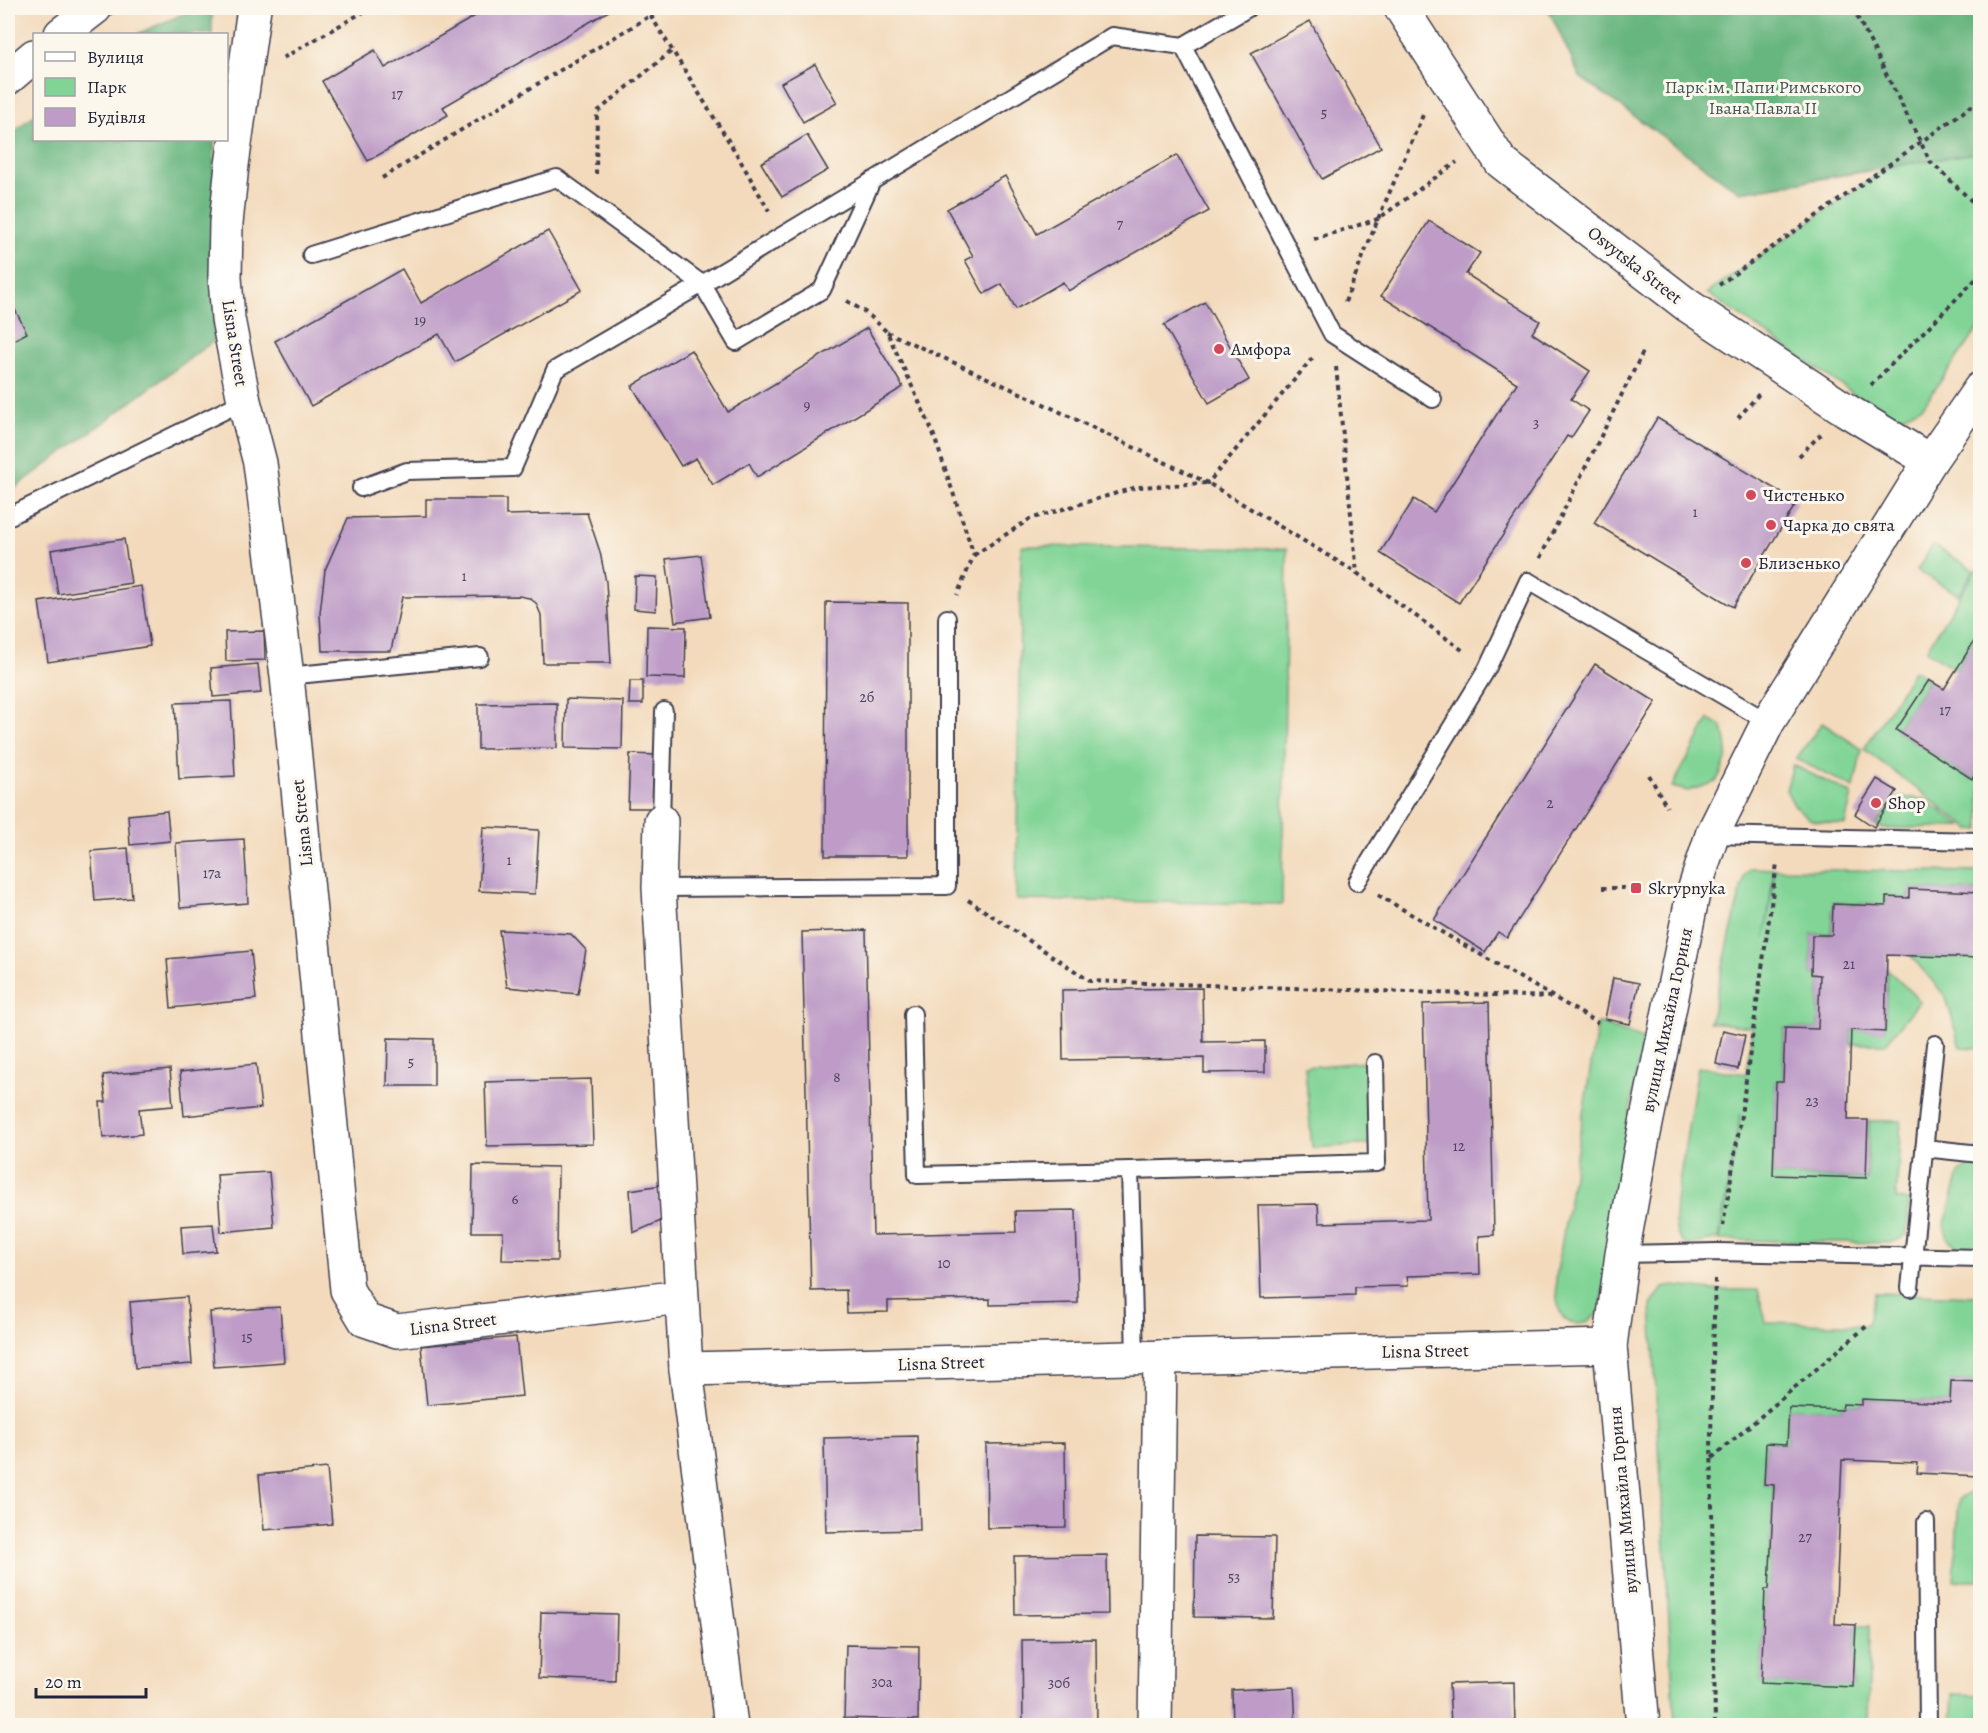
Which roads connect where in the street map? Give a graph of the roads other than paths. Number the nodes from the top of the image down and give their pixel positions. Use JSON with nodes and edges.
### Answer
{"nodes":[{"id":1,"x":94,"y":8,"type":"edge"},
{"id":2,"x":254,"y":8,"type":"edge"},
{"id":3,"x":1248,"y":8,"type":"edge"},
{"id":4,"x":1401,"y":8,"type":"edge"},
{"id":5,"x":62,"y":33,"type":"edge"},
{"id":6,"x":1183,"y":45,"type":"junction"},
{"id":7,"x":33,"y":57,"type":"edge"},
{"id":8,"x":8,"y":78,"type":"edge"},
{"id":9,"x":872,"y":181,"type":"junction"},
{"id":10,"x":311,"y":255,"type":"dead end"},
{"id":11,"x":702,"y":284,"type":"junction"},
{"id":12,"x":1980,"y":389,"type":"edge"},
{"id":13,"x":1433,"y":399,"type":"dead end"},
{"id":14,"x":244,"y":401,"type":"junction"},
{"id":15,"x":1930,"y":461,"type":"junction"},
{"id":16,"x":361,"y":488,"type":"dead end"},
{"id":17,"x":8,"y":517,"type":"edge"},
{"id":18,"x":947,"y":618,"type":"road end"},
{"id":19,"x":480,"y":657,"type":"dead end"},
{"id":20,"x":287,"y":676,"type":"junction"},
{"id":21,"x":664,"y":711,"type":"dead end"},
{"id":22,"x":1768,"y":722,"type":"junction"},
{"id":23,"x":661,"y":821,"type":"joint"},
{"id":24,"x":1712,"y":834,"type":"junction"},
{"id":25,"x":1980,"y":841,"type":"edge"},
{"id":26,"x":1357,"y":882,"type":"road end"},
{"id":27,"x":659,"y":888,"type":"junction"},
{"id":28,"x":913,"y":1014,"type":"dead end"},
{"id":29,"x":1935,"y":1044,"type":"dead end"},
{"id":30,"x":1376,"y":1063,"type":"dead end"},
{"id":31,"x":1924,"y":1148,"type":"junction"},
{"id":32,"x":1980,"y":1155,"type":"edge"},
{"id":33,"x":1130,"y":1170,"type":"junction"},
{"id":34,"x":1622,"y":1254,"type":"junction"},
{"id":35,"x":1913,"y":1256,"type":"junction"},
{"id":36,"x":1980,"y":1258,"type":"edge"},
{"id":37,"x":1910,"y":1288,"type":"dead end"},
{"id":38,"x":681,"y":1296,"type":"junction"},
{"id":39,"x":1596,"y":1347,"type":"junction"},
{"id":40,"x":1147,"y":1357,"type":"junction"},
{"id":41,"x":686,"y":1369,"type":"junction"},
{"id":42,"x":1926,"y":1522,"type":"dead end"},
{"id":43,"x":731,"y":1725,"type":"edge"},
{"id":44,"x":1155,"y":1725,"type":"edge"},
{"id":45,"x":1643,"y":1725,"type":"edge"},
{"id":46,"x":1928,"y":1725,"type":"edge"}],
"edges":[{"from":1,"to":5,"type":"street"},
{"from":2,"to":14,"type":"street","name":"Lisna Street"},
{"from":3,"to":6,"type":"lane"},
{"from":4,"to":15,"type":"street","name":"Osvytska Street"},
{"from":6,"to":9,"type":"lane"},
{"from":6,"to":13,"type":"lane"},
{"from":7,"to":8,"type":"street"},
{"from":9,"to":11,"type":"lane"},
{"from":9,"to":11,"type":"lane"},
{"from":10,"to":11,"type":"lane"},
{"from":11,"to":16,"type":"lane"},
{"from":12,"to":15,"type":"street","name":"вулиця Михайла Гориня"},
{"from":14,"to":17,"type":"lane"},
{"from":14,"to":20,"type":"street","name":"Lisna Street"},
{"from":15,"to":22,"type":"street","name":"вулиця Михайла Гориня"},
{"from":18,"to":27,"type":"lane"},
{"from":19,"to":20,"type":"lane"},
{"from":20,"to":38,"type":"street","name":"Lisna Street"},
{"from":21,"to":23,"type":"lane"},
{"from":22,"to":24,"type":"street","name":"вулиця Михайла Гориня"},
{"from":22,"to":26,"type":"lane"},
{"from":23,"to":27,"type":"street"},
{"from":24,"to":25,"type":"lane"},
{"from":24,"to":34,"type":"street","name":"вулиця Михайла Гориня"},
{"from":27,"to":38,"type":"street"},
{"from":28,"to":33,"type":"lane"},
{"from":29,"to":31,"type":"lane"},
{"from":30,"to":33,"type":"lane"},
{"from":31,"to":32,"type":"lane"},
{"from":31,"to":35,"type":"lane"},
{"from":33,"to":40,"type":"lane"},
{"from":34,"to":35,"type":"lane"},
{"from":34,"to":39,"type":"street","name":"вулиця Михайла Гориня"},
{"from":35,"to":36,"type":"lane"},
{"from":35,"to":37,"type":"lane"},
{"from":38,"to":41,"type":"street"},
{"from":39,"to":40,"type":"street","name":"Lisna Street"},
{"from":39,"to":45,"type":"street","name":"вулиця Михайла Гориня"},
{"from":40,"to":41,"type":"street","name":"Lisna Street"},
{"from":40,"to":44,"type":"street"},
{"from":41,"to":43,"type":"street"},
{"from":42,"to":46,"type":"lane"}]}
